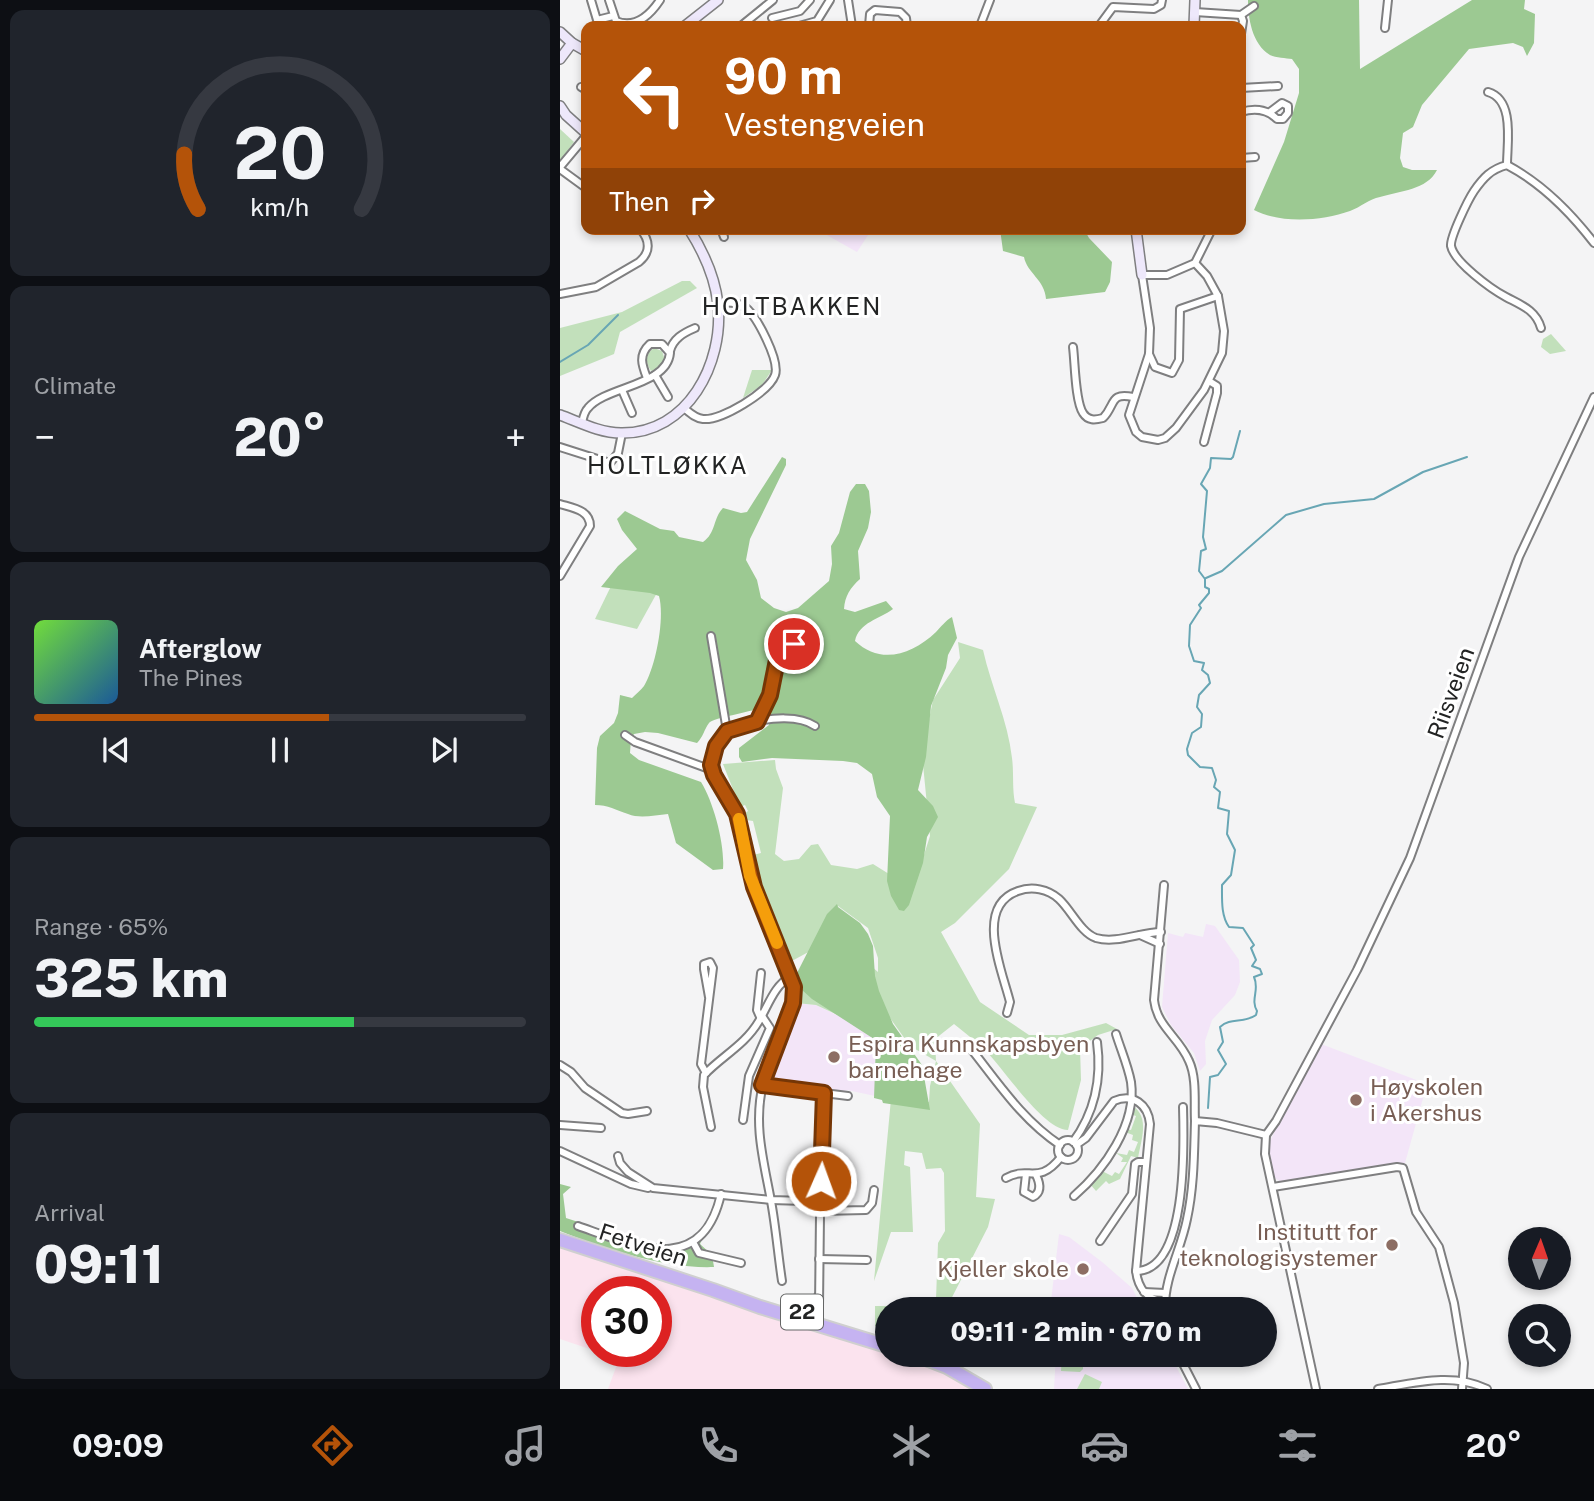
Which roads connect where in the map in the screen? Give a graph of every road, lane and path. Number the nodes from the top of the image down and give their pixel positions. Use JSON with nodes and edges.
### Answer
{"nodes":[{"id":1,"x":591,"y":0,"type":"edge"},
{"id":2,"x":609,"y":0,"type":"edge"},
{"id":3,"x":660,"y":0,"type":"edge"},
{"id":4,"x":718,"y":0,"type":"edge"},
{"id":5,"x":773,"y":0,"type":"edge"},
{"id":6,"x":810,"y":0,"type":"edge"},
{"id":7,"x":830,"y":0,"type":"edge"},
{"id":8,"x":848,"y":0,"type":"edge"},
{"id":9,"x":886,"y":0,"type":"edge"},
{"id":10,"x":990,"y":0,"type":"edge"},
{"id":11,"x":1162,"y":0,"type":"edge"},
{"id":12,"x":1195,"y":0,"type":"edge"},
{"id":13,"x":1388,"y":0,"type":"edge"},
{"id":14,"x":1114,"y":3,"type":"edge"},
{"id":15,"x":1254,"y":6,"type":"dead end"},
{"id":16,"x":886,"y":10,"type":"junction"},
{"id":17,"x":1195,"y":12,"type":"junction"},
{"id":18,"x":1241,"y":15,"type":"junction"},
{"id":19,"x":614,"y":16,"type":"junction"},
{"id":20,"x":772,"y":18,"type":"dead end"},
{"id":21,"x":618,"y":21,"type":"edge"},
{"id":22,"x":638,"y":21,"type":"edge"},
{"id":23,"x":691,"y":21,"type":"edge"},
{"id":24,"x":747,"y":21,"type":"edge"},
{"id":25,"x":817,"y":21,"type":"edge"},
{"id":26,"x":851,"y":21,"type":"edge"},
{"id":27,"x":870,"y":21,"type":"edge"},
{"id":28,"x":905,"y":21,"type":"edge"},
{"id":29,"x":982,"y":21,"type":"edge"},
{"id":30,"x":1102,"y":21,"type":"edge"},
{"id":31,"x":1194,"y":21,"type":"edge"},
{"id":32,"x":1242,"y":21,"type":"edge"},
{"id":33,"x":1385,"y":28,"type":"dead end"},
{"id":34,"x":560,"y":32,"type":"edge"},
{"id":35,"x":572,"y":43,"type":"junction"},
{"id":36,"x":581,"y":48,"type":"edge"},
{"id":37,"x":560,"y":60,"type":"edge"},
{"id":38,"x":1278,"y":86,"type":"dead end"},
{"id":39,"x":1246,"y":88,"type":"edge"},
{"id":40,"x":1488,"y":92,"type":"dead end"},
{"id":41,"x":560,"y":106,"type":"edge"},
{"id":42,"x":1246,"y":110,"type":"edge"},
{"id":43,"x":1270,"y":112,"type":"dead end"},
{"id":44,"x":581,"y":129,"type":"edge"},
{"id":45,"x":581,"y":141,"type":"edge"},
{"id":46,"x":1255,"y":157,"type":"dead end"},
{"id":47,"x":1246,"y":158,"type":"edge"},
{"id":48,"x":1507,"y":165,"type":"junction"},
{"id":49,"x":560,"y":168,"type":"edge"},
{"id":50,"x":581,"y":184,"type":"edge"},
{"id":51,"x":643,"y":235,"type":"edge"},
{"id":52,"x":692,"y":235,"type":"edge"},
{"id":53,"x":1137,"y":235,"type":"edge"},
{"id":54,"x":1209,"y":235,"type":"edge"},
{"id":55,"x":1594,"y":243,"type":"edge"},
{"id":56,"x":1195,"y":263,"type":"junction"},
{"id":57,"x":1142,"y":275,"type":"junction"},
{"id":58,"x":560,"y":294,"type":"edge"},
{"id":59,"x":1218,"y":296,"type":"junction"},
{"id":60,"x":718,"y":303,"type":"junction"},
{"id":61,"x":695,"y":328,"type":"dead end"},
{"id":62,"x":1541,"y":328,"type":"dead end"},
{"id":63,"x":1073,"y":347,"type":"dead end"},
{"id":64,"x":670,"y":353,"type":"junction"},
{"id":65,"x":1149,"y":354,"type":"junction"},
{"id":66,"x":655,"y":375,"type":"junction"},
{"id":67,"x":647,"y":378,"type":"junction"},
{"id":68,"x":1209,"y":381,"type":"junction"},
{"id":69,"x":622,"y":390,"type":"junction"},
{"id":70,"x":668,"y":397,"type":"dead end"},
{"id":71,"x":1133,"y":397,"type":"junction"},
{"id":72,"x":1594,"y":397,"type":"edge"},
{"id":73,"x":684,"y":408,"type":"junction"},
{"id":74,"x":632,"y":413,"type":"dead end"},
{"id":75,"x":560,"y":415,"type":"edge"},
{"id":76,"x":582,"y":423,"type":"junction"},
{"id":77,"x":622,"y":433,"type":"junction"},
{"id":78,"x":1204,"y":442,"type":"dead end"},
{"id":79,"x":560,"y":447,"type":"edge"},
{"id":80,"x":560,"y":504,"type":"edge"},
{"id":81,"x":560,"y":576,"type":"edge"},
{"id":82,"x":710,"y":636,"type":"dead end"},
{"id":83,"x":794,"y":644,"type":"dead end"},
{"id":84,"x":757,"y":722,"type":"junction"},
{"id":85,"x":815,"y":726,"type":"dead end"},
{"id":86,"x":727,"y":731,"type":"junction"},
{"id":87,"x":625,"y":735,"type":"dead end"},
{"id":88,"x":712,"y":770,"type":"junction"},
{"id":89,"x":1164,"y":886,"type":"dead end"},
{"id":90,"x":1161,"y":932,"type":"junction"},
{"id":91,"x":1140,"y":935,"type":"junction"},
{"id":92,"x":1160,"y":944,"type":"junction"},
{"id":93,"x":761,"y":973,"type":"dead end"},
{"id":94,"x":791,"y":976,"type":"junction"},
{"id":95,"x":709,"y":997,"type":"dead end"},
{"id":96,"x":1007,"y":1013,"type":"dead end"},
{"id":97,"x":762,"y":1017,"type":"junction"},
{"id":98,"x":1115,"y":1034,"type":"dead end"},
{"id":99,"x":1097,"y":1042,"type":"dead end"},
{"id":100,"x":968,"y":1045,"type":"dead end"},
{"id":101,"x":560,"y":1065,"type":"edge"},
{"id":102,"x":706,"y":1073,"type":"junction"},
{"id":103,"x":762,"y":1085,"type":"junction"},
{"id":104,"x":824,"y":1093,"type":"junction"},
{"id":105,"x":848,"y":1096,"type":"dead end"},
{"id":106,"x":1131,"y":1098,"type":"junction"},
{"id":107,"x":1183,"y":1107,"type":"dead end"},
{"id":108,"x":647,"y":1111,"type":"dead end"},
{"id":109,"x":743,"y":1120,"type":"dead end"},
{"id":110,"x":1195,"y":1121,"type":"junction"},
{"id":111,"x":560,"y":1125,"type":"edge"},
{"id":112,"x":710,"y":1127,"type":"dead end"},
{"id":113,"x":601,"y":1128,"type":"dead end"},
{"id":114,"x":1266,"y":1135,"type":"junction"},
{"id":115,"x":1074,"y":1143,"type":"junction"},
{"id":116,"x":1060,"y":1145,"type":"junction"},
{"id":117,"x":560,"y":1151,"type":"edge"},
{"id":118,"x":618,"y":1156,"type":"dead end"},
{"id":119,"x":1061,"y":1157,"type":"junction"},
{"id":120,"x":1146,"y":1162,"type":"junction"},
{"id":121,"x":1101,"y":1167,"type":"junction"},
{"id":122,"x":1108,"y":1171,"type":"dead end"},
{"id":123,"x":1026,"y":1174,"type":"junction"},
{"id":124,"x":1036,"y":1175,"type":"junction"},
{"id":125,"x":1006,"y":1178,"type":"dead end"},
{"id":126,"x":1273,"y":1187,"type":"junction"},
{"id":127,"x":653,"y":1188,"type":"junction"},
{"id":128,"x":874,"y":1190,"type":"dead end"},
{"id":129,"x":1074,"y":1193,"type":"dead end"},
{"id":130,"x":721,"y":1194,"type":"junction"},
{"id":131,"x":771,"y":1200,"type":"junction"},
{"id":132,"x":818,"y":1208,"type":"junction"},
{"id":133,"x":578,"y":1226,"type":"dead end"},
{"id":134,"x":560,"y":1240,"type":"edge"},
{"id":135,"x":1100,"y":1241,"type":"dead end"},
{"id":136,"x":692,"y":1242,"type":"junction"},
{"id":137,"x":819,"y":1259,"type":"junction"},
{"id":138,"x":867,"y":1260,"type":"dead end"},
{"id":139,"x":741,"y":1263,"type":"dead end"},
{"id":140,"x":1136,"y":1271,"type":"junction"},
{"id":141,"x":782,"y":1281,"type":"dead end"},
{"id":142,"x":1144,"y":1292,"type":"junction"},
{"id":143,"x":1165,"y":1293,"type":"junction"},
{"id":144,"x":1149,"y":1297,"type":"edge"},
{"id":145,"x":1165,"y":1297,"type":"edge"},
{"id":146,"x":812,"y":1318,"type":"junction"},
{"id":147,"x":875,"y":1341,"type":"edge"},
{"id":148,"x":947,"y":1367,"type":"edge"},
{"id":149,"x":1185,"y":1367,"type":"edge"},
{"id":150,"x":1464,"y":1380,"type":"junction"},
{"id":151,"x":985,"y":1389,"type":"edge"},
{"id":152,"x":1196,"y":1389,"type":"edge"},
{"id":153,"x":1316,"y":1389,"type":"edge"},
{"id":154,"x":1378,"y":1389,"type":"edge"},
{"id":155,"x":1462,"y":1389,"type":"edge"},
{"id":156,"x":1487,"y":1389,"type":"edge"}],
"edges":[{"from":1,"to":19,"type":"street"},
{"from":2,"to":19,"type":"street"},
{"from":3,"to":22,"type":"street"},
{"from":4,"to":23,"type":"street"},
{"from":5,"to":24,"type":"street"},
{"from":6,"to":20,"type":"street"},
{"from":7,"to":25,"type":"street"},
{"from":8,"to":26,"type":"street"},
{"from":9,"to":16,"type":"street"},
{"from":10,"to":29,"type":"street"},
{"from":11,"to":14,"type":"street"},
{"from":12,"to":17,"type":"street"},
{"from":13,"to":33,"type":"street"},
{"from":14,"to":30,"type":"street"},
{"from":15,"to":18,"type":"street"},
{"from":16,"to":27,"type":"street"},
{"from":16,"to":28,"type":"street"},
{"from":17,"to":18,"type":"street"},
{"from":17,"to":31,"type":"street"},
{"from":18,"to":32,"type":"street"},
{"from":19,"to":21,"type":"street"},
{"from":34,"to":35,"type":"street"},
{"from":35,"to":36,"type":"street"},
{"from":35,"to":37,"type":"street"},
{"from":38,"to":39,"type":"street"},
{"from":40,"to":48,"type":"street"},
{"from":41,"to":44,"type":"street"},
{"from":42,"to":43,"type":"street"},
{"from":45,"to":49,"type":"street"},
{"from":46,"to":47,"type":"street"},
{"from":48,"to":55,"type":"street"},
{"from":48,"to":62,"type":"street"},
{"from":49,"to":50,"type":"street"},
{"from":51,"to":58,"type":"street"},
{"from":52,"to":60,"type":"street"},
{"from":53,"to":57,"type":"street"},
{"from":54,"to":56,"type":"street"},
{"from":56,"to":57,"type":"street"},
{"from":56,"to":59,"type":"street"},
{"from":57,"to":65,"type":"street"},
{"from":59,"to":65,"type":"street"},
{"from":59,"to":68,"type":"street"},
{"from":60,"to":73,"type":"street"},
{"from":60,"to":73,"type":"street"},
{"from":61,"to":64,"type":"street"},
{"from":63,"to":71,"type":"street"},
{"from":64,"to":66,"type":"street"},
{"from":64,"to":67,"type":"street"},
{"from":65,"to":71,"type":"street"},
{"from":66,"to":67,"type":"street"},
{"from":66,"to":70,"type":"street"},
{"from":67,"to":69,"type":"street"},
{"from":68,"to":71,"type":"street"},
{"from":68,"to":78,"type":"street"},
{"from":69,"to":74,"type":"street"},
{"from":69,"to":76,"type":"street"},
{"from":72,"to":114,"type":"street","name":"Riisveien"},
{"from":73,"to":77,"type":"street"},
{"from":75,"to":76,"type":"street"},
{"from":76,"to":77,"type":"street"},
{"from":77,"to":79,"type":"street"},
{"from":80,"to":81,"type":"street"},
{"from":82,"to":86,"type":"street"},
{"from":83,"to":84,"type":"street"},
{"from":84,"to":85,"type":"street"},
{"from":84,"to":86,"type":"street"},
{"from":86,"to":88,"type":"street"},
{"from":87,"to":88,"type":"street"},
{"from":88,"to":94,"type":"street"},
{"from":89,"to":90,"type":"street"},
{"from":90,"to":91,"type":"street"},
{"from":90,"to":92,"type":"street"},
{"from":91,"to":92,"type":"street"},
{"from":91,"to":96,"type":"street"},
{"from":92,"to":110,"type":"street"},
{"from":93,"to":97,"type":"street"},
{"from":94,"to":97,"type":"street"},
{"from":94,"to":103,"type":"street"},
{"from":95,"to":102,"type":"street"},
{"from":97,"to":102,"type":"street"},
{"from":97,"to":109,"type":"street"},
{"from":98,"to":106,"type":"street"},
{"from":99,"to":115,"type":"street"},
{"from":100,"to":116,"type":"street"},
{"from":101,"to":108,"type":"street"},
{"from":102,"to":112,"type":"street"},
{"from":103,"to":104,"type":"street"},
{"from":103,"to":131,"type":"street"},
{"from":104,"to":105,"type":"street"},
{"from":104,"to":132,"type":"street"},
{"from":106,"to":115,"type":"street"},
{"from":106,"to":120,"type":"street"},
{"from":106,"to":121,"type":"street"},
{"from":107,"to":140,"type":"street"},
{"from":110,"to":114,"type":"street"},
{"from":110,"to":143,"type":"street"},
{"from":111,"to":113,"type":"street"},
{"from":114,"to":126,"type":"street"},
{"from":115,"to":116,"type":"street"},
{"from":115,"to":119,"type":"street"},
{"from":116,"to":119,"type":"street"},
{"from":117,"to":127,"type":"street"},
{"from":118,"to":127,"type":"street"},
{"from":119,"to":124,"type":"street"},
{"from":120,"to":135,"type":"street"},
{"from":120,"to":140,"type":"street"},
{"from":121,"to":122,"type":"street"},
{"from":121,"to":129,"type":"street"},
{"from":123,"to":124,"type":"street"},
{"from":123,"to":124,"type":"street"},
{"from":123,"to":125,"type":"street"},
{"from":126,"to":150,"type":"street"},
{"from":126,"to":153,"type":"street"},
{"from":127,"to":130,"type":"street"},
{"from":128,"to":132,"type":"street"},
{"from":130,"to":131,"type":"street"},
{"from":130,"to":136,"type":"street"},
{"from":131,"to":132,"type":"street"},
{"from":131,"to":141,"type":"street"},
{"from":132,"to":137,"type":"street"},
{"from":133,"to":136,"type":"street"},
{"from":134,"to":146,"type":"highway","name":"Fetveien","number":"22"},
{"from":136,"to":139,"type":"street"},
{"from":137,"to":138,"type":"street"},
{"from":137,"to":146,"type":"street"},
{"from":140,"to":142,"type":"street"},
{"from":142,"to":143,"type":"street"},
{"from":142,"to":144,"type":"street"},
{"from":143,"to":145,"type":"street"},
{"from":146,"to":147,"type":"highway","name":"Fetveien","number":"22"},
{"from":148,"to":151,"type":"highway"},
{"from":149,"to":152,"type":"street"},
{"from":150,"to":154,"type":"street"},
{"from":150,"to":155,"type":"street"},
{"from":150,"to":156,"type":"street"}]}
